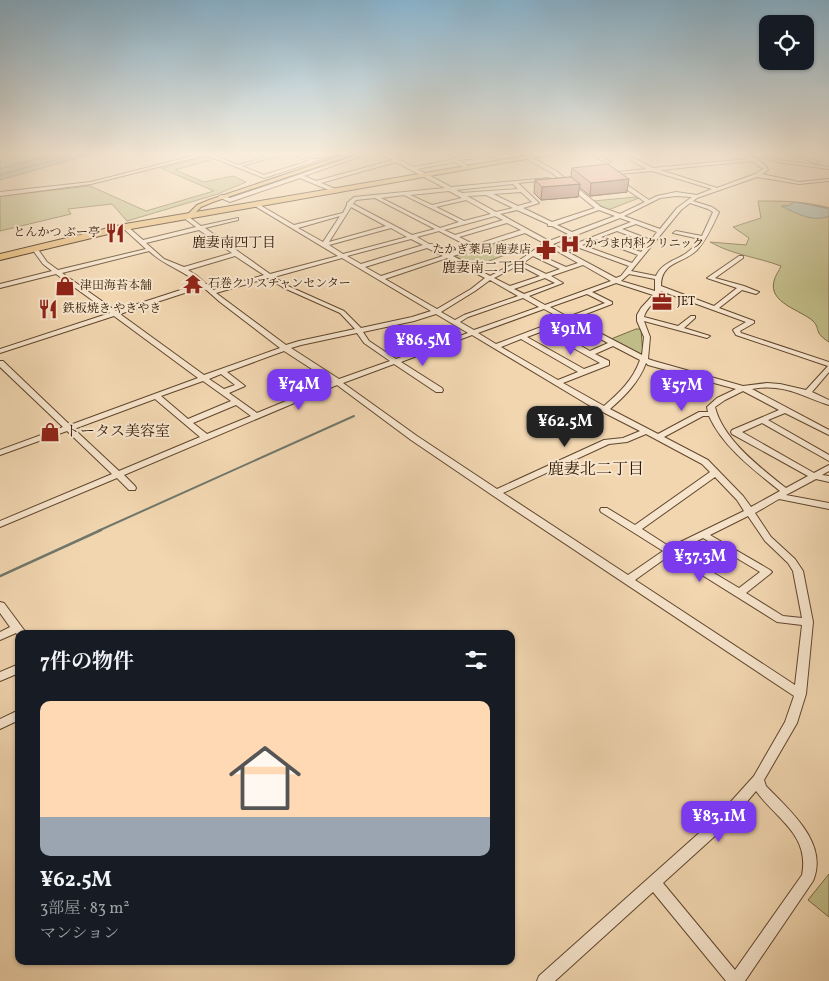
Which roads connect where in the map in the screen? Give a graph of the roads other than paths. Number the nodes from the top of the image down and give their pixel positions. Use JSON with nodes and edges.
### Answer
{"nodes":[{"id":1,"x":216,"y":199,"type":"edge"},
{"id":2,"x":292,"y":199,"type":"edge"},
{"id":3,"x":355,"y":199,"type":"edge"},
{"id":4,"x":378,"y":199,"type":"edge"},
{"id":5,"x":415,"y":199,"type":"edge"},
{"id":6,"x":458,"y":199,"type":"edge"},
{"id":7,"x":467,"y":199,"type":"edge"},
{"id":8,"x":497,"y":199,"type":"edge"},
{"id":9,"x":531,"y":199,"type":"edge"},
{"id":10,"x":587,"y":199,"type":"edge"},
{"id":11,"x":645,"y":199,"type":"edge"},
{"id":12,"x":655,"y":199,"type":"edge"},
{"id":13,"x":693,"y":199,"type":"edge"},
{"id":14,"x":648,"y":201,"type":"junction"},
{"id":15,"x":689,"y":201,"type":"junction"},
{"id":16,"x":206,"y":202,"type":"junction"},
{"id":17,"x":349,"y":204,"type":"junction"},
{"id":18,"x":256,"y":205,"type":"junction"},
{"id":19,"x":431,"y":207,"type":"junction"},
{"id":20,"x":514,"y":208,"type":"junction"},
{"id":21,"x":598,"y":208,"type":"junction"},
{"id":22,"x":208,"y":213,"type":"junction"},
{"id":23,"x":494,"y":213,"type":"junction"},
{"id":24,"x":343,"y":214,"type":"junction"},
{"id":25,"x":188,"y":216,"type":"junction"},
{"id":26,"x":619,"y":216,"type":"junction"},
{"id":27,"x":570,"y":218,"type":"junction"},
{"id":28,"x":236,"y":219,"type":"dead end"},
{"id":29,"x":507,"y":221,"type":"junction"},
{"id":30,"x":462,"y":222,"type":"junction"},
{"id":31,"x":635,"y":222,"type":"junction"},
{"id":32,"x":550,"y":224,"type":"junction"},
{"id":33,"x":392,"y":226,"type":"junction"},
{"id":34,"x":591,"y":226,"type":"junction"},
{"id":35,"x":125,"y":227,"type":"junction"},
{"id":36,"x":294,"y":227,"type":"junction"},
{"id":37,"x":199,"y":228,"type":"junction"},
{"id":38,"x":438,"y":229,"type":"junction"},
{"id":39,"x":616,"y":229,"type":"junction"},
{"id":40,"x":524,"y":231,"type":"junction"},
{"id":41,"x":661,"y":231,"type":"junction"},
{"id":42,"x":676,"y":233,"type":"dead end"},
{"id":43,"x":572,"y":234,"type":"junction"},
{"id":44,"x":412,"y":236,"type":"junction"},
{"id":45,"x":454,"y":237,"type":"junction"},
{"id":46,"x":596,"y":237,"type":"junction"},
{"id":47,"x":703,"y":238,"type":"junction"},
{"id":48,"x":142,"y":242,"type":"junction"},
{"id":49,"x":652,"y":242,"type":"junction"},
{"id":50,"x":547,"y":244,"type":"junction"},
{"id":51,"x":324,"y":245,"type":"junction"},
{"id":52,"x":578,"y":245,"type":"junction"},
{"id":53,"x":430,"y":246,"type":"junction"},
{"id":54,"x":474,"y":247,"type":"junction"},
{"id":55,"x":35,"y":249,"type":"junction"},
{"id":56,"x":151,"y":249,"type":"junction"},
{"id":57,"x":561,"y":251,"type":"junction"},
{"id":58,"x":236,"y":254,"type":"junction"},
{"id":59,"x":533,"y":254,"type":"junction"},
{"id":60,"x":642,"y":254,"type":"junction"},
{"id":61,"x":342,"y":255,"type":"junction"},
{"id":62,"x":449,"y":256,"type":"junction"},
{"id":63,"x":0,"y":257,"type":"edge"},
{"id":64,"x":741,"y":257,"type":"dead end"},
{"id":65,"x":519,"y":263,"type":"junction"},
{"id":66,"x":583,"y":263,"type":"junction"},
{"id":67,"x":632,"y":265,"type":"junction"},
{"id":68,"x":361,"y":266,"type":"junction"},
{"id":69,"x":565,"y":269,"type":"junction"},
{"id":70,"x":182,"y":270,"type":"junction"},
{"id":71,"x":57,"y":272,"type":"junction"},
{"id":72,"x":627,"y":272,"type":"junction"},
{"id":73,"x":268,"y":276,"type":"junction"},
{"id":74,"x":546,"y":276,"type":"junction"},
{"id":75,"x":492,"y":277,"type":"junction"},
{"id":76,"x":381,"y":278,"type":"junction"},
{"id":77,"x":658,"y":278,"type":"junction"},
{"id":78,"x":616,"y":281,"type":"junction"},
{"id":79,"x":203,"y":285,"type":"junction"},
{"id":80,"x":0,"y":286,"type":"edge"},
{"id":81,"x":742,"y":287,"type":"junction"},
{"id":82,"x":510,"y":288,"type":"junction"},
{"id":83,"x":658,"y":291,"type":"junction"},
{"id":84,"x":211,"y":292,"type":"junction"},
{"id":85,"x":588,"y":292,"type":"junction"},
{"id":86,"x":756,"y":292,"type":"dead end"},
{"id":87,"x":524,"y":296,"type":"junction"},
{"id":88,"x":546,"y":307,"type":"junction"},
{"id":89,"x":715,"y":308,"type":"junction"},
{"id":90,"x":438,"y":311,"type":"junction"},
{"id":91,"x":114,"y":313,"type":"junction"},
{"id":92,"x":693,"y":317,"type":"dead end"},
{"id":93,"x":640,"y":318,"type":"junction"},
{"id":94,"x":568,"y":319,"type":"junction"},
{"id":95,"x":456,"y":322,"type":"junction"},
{"id":96,"x":542,"y":328,"type":"junction"},
{"id":97,"x":678,"y":329,"type":"junction"},
{"id":98,"x":359,"y":330,"type":"junction"},
{"id":99,"x":475,"y":333,"type":"junction"},
{"id":100,"x":521,"y":336,"type":"junction"},
{"id":101,"x":707,"y":336,"type":"dead end"},
{"id":102,"x":614,"y":343,"type":"junction"},
{"id":103,"x":496,"y":346,"type":"junction"},
{"id":104,"x":285,"y":348,"type":"junction"},
{"id":105,"x":0,"y":350,"type":"edge"},
{"id":106,"x":589,"y":354,"type":"junction"},
{"id":107,"x":646,"y":360,"type":"junction"},
{"id":108,"x":395,"y":362,"type":"junction"},
{"id":109,"x":0,"y":363,"type":"edge"},
{"id":110,"x":829,"y":364,"type":"edge"},
{"id":111,"x":829,"y":368,"type":"edge"},
{"id":112,"x":222,"y":371,"type":"junction"},
{"id":113,"x":584,"y":372,"type":"junction"},
{"id":114,"x":203,"y":378,"type":"junction"},
{"id":115,"x":338,"y":382,"type":"junction"},
{"id":116,"x":559,"y":382,"type":"junction"},
{"id":117,"x":741,"y":388,"type":"junction"},
{"id":118,"x":439,"y":390,"type":"dead end"},
{"id":119,"x":223,"y":392,"type":"junction"},
{"id":120,"x":808,"y":392,"type":"junction"},
{"id":121,"x":155,"y":396,"type":"junction"},
{"id":122,"x":236,"y":402,"type":"junction"},
{"id":123,"x":829,"y":403,"type":"edge"},
{"id":124,"x":604,"y":410,"type":"junction"},
{"id":125,"x":785,"y":410,"type":"junction"},
{"id":126,"x":712,"y":414,"type":"junction"},
{"id":127,"x":256,"y":416,"type":"junction"},
{"id":128,"x":762,"y":420,"type":"junction"},
{"id":129,"x":186,"y":422,"type":"junction"},
{"id":130,"x":68,"y":428,"type":"junction"},
{"id":131,"x":646,"y":431,"type":"junction"},
{"id":132,"x":737,"y":432,"type":"junction"},
{"id":133,"x":829,"y":433,"type":"edge"},
{"id":134,"x":727,"y":436,"type":"junction"},
{"id":135,"x":205,"y":437,"type":"junction"},
{"id":136,"x":659,"y":437,"type":"junction"},
{"id":137,"x":0,"y":453,"type":"edge"},
{"id":138,"x":829,"y":458,"type":"edge"},
{"id":139,"x":829,"y":468,"type":"edge"},
{"id":140,"x":716,"y":472,"type":"junction"},
{"id":141,"x":117,"y":474,"type":"junction"},
{"id":142,"x":814,"y":476,"type":"junction"},
{"id":143,"x":829,"y":479,"type":"edge"},
{"id":144,"x":132,"y":488,"type":"dead end"},
{"id":145,"x":495,"y":493,"type":"junction"},
{"id":146,"x":781,"y":494,"type":"junction"},
{"id":147,"x":829,"y":506,"type":"edge"},
{"id":148,"x":604,"y":510,"type":"dead end"},
{"id":149,"x":751,"y":511,"type":"junction"},
{"id":150,"x":0,"y":524,"type":"edge"},
{"id":151,"x":636,"y":529,"type":"junction"},
{"id":152,"x":702,"y":534,"type":"junction"},
{"id":153,"x":671,"y":550,"type":"junction"},
{"id":154,"x":627,"y":580,"type":"junction"},
{"id":155,"x":740,"y":593,"type":"junction"},
{"id":156,"x":0,"y":606,"type":"edge"},
{"id":157,"x":808,"y":622,"type":"junction"},
{"id":158,"x":19,"y":630,"type":"edge"},
{"id":159,"x":15,"y":632,"type":"edge"},
{"id":160,"x":0,"y":636,"type":"edge"},
{"id":161,"x":15,"y":670,"type":"edge"},
{"id":162,"x":0,"y":677,"type":"edge"},
{"id":163,"x":800,"y":694,"type":"junction"},
{"id":164,"x":15,"y":716,"type":"edge"},
{"id":165,"x":0,"y":724,"type":"edge"},
{"id":166,"x":758,"y":780,"type":"junction"},
{"id":167,"x":655,"y":883,"type":"junction"},
{"id":168,"x":544,"y":981,"type":"edge"},
{"id":169,"x":735,"y":981,"type":"edge"}],
"edges":[{"from":1,"to":16,"type":"main road"},
{"from":2,"to":18,"type":"highway"},
{"from":3,"to":17,"type":"street"},
{"from":4,"to":38,"type":"street"},
{"from":5,"to":19,"type":"street"},
{"from":6,"to":19,"type":"street"},
{"from":7,"to":23,"type":"street"},
{"from":8,"to":20,"type":"street"},
{"from":9,"to":20,"type":"street"},
{"from":10,"to":21,"type":"street"},
{"from":11,"to":14,"type":"street"},
{"from":12,"to":14,"type":"street"},
{"from":13,"to":15,"type":"street"},
{"from":14,"to":26,"type":"street"},
{"from":15,"to":41,"type":"street"},
{"from":15,"to":47,"type":"street"},
{"from":16,"to":22,"type":"main road"},
{"from":16,"to":25,"type":"main road"},
{"from":17,"to":24,"type":"street"},
{"from":17,"to":33,"type":"street"},
{"from":18,"to":22,"type":"highway"},
{"from":18,"to":36,"type":"street"},
{"from":19,"to":30,"type":"street"},
{"from":20,"to":23,"type":"street"},
{"from":20,"to":32,"type":"street"},
{"from":21,"to":26,"type":"street"},
{"from":21,"to":27,"type":"street"},
{"from":22,"to":25,"type":"highway"},
{"from":23,"to":29,"type":"street"},
{"from":23,"to":30,"type":"street"},
{"from":24,"to":36,"type":"street"},
{"from":24,"to":51,"type":"street"},
{"from":25,"to":35,"type":"highway"},
{"from":25,"to":37,"type":"street"},
{"from":26,"to":31,"type":"street"},
{"from":26,"to":34,"type":"street"},
{"from":27,"to":32,"type":"street"},
{"from":27,"to":34,"type":"street"},
{"from":28,"to":37,"type":"street"},
{"from":29,"to":40,"type":"street"},
{"from":29,"to":45,"type":"street"},
{"from":30,"to":38,"type":"street"},
{"from":31,"to":39,"type":"street"},
{"from":31,"to":41,"type":"street"},
{"from":32,"to":43,"type":"street"},
{"from":33,"to":44,"type":"street"},
{"from":33,"to":51,"type":"street"},
{"from":34,"to":43,"type":"street"},
{"from":35,"to":48,"type":"street"},
{"from":35,"to":55,"type":"highway"},
{"from":36,"to":51,"type":"street"},
{"from":37,"to":48,"type":"street"},
{"from":37,"to":58,"type":"street"},
{"from":38,"to":44,"type":"street"},
{"from":38,"to":45,"type":"street"},
{"from":39,"to":46,"type":"street"},
{"from":39,"to":49,"type":"street"},
{"from":40,"to":50,"type":"street"},
{"from":40,"to":54,"type":"street"},
{"from":41,"to":49,"type":"street"},
{"from":42,"to":47,"type":"street"},
{"from":43,"to":50,"type":"street"},
{"from":44,"to":53,"type":"street"},
{"from":44,"to":61,"type":"street"},
{"from":45,"to":54,"type":"street"},
{"from":46,"to":52,"type":"street"},
{"from":46,"to":60,"type":"street"},
{"from":47,"to":77,"type":"street"},
{"from":48,"to":56,"type":"street"},
{"from":49,"to":60,"type":"street"},
{"from":50,"to":57,"type":"street"},
{"from":50,"to":59,"type":"street"},
{"from":51,"to":61,"type":"street"},
{"from":52,"to":57,"type":"street"},
{"from":52,"to":67,"type":"street"},
{"from":53,"to":62,"type":"street"},
{"from":53,"to":68,"type":"street"},
{"from":54,"to":62,"type":"street"},
{"from":55,"to":63,"type":"highway"},
{"from":55,"to":71,"type":"street"},
{"from":56,"to":70,"type":"street"},
{"from":56,"to":71,"type":"street"},
{"from":57,"to":66,"type":"street"},
{"from":58,"to":70,"type":"street"},
{"from":58,"to":73,"type":"street"},
{"from":59,"to":65,"type":"street"},
{"from":59,"to":69,"type":"street"},
{"from":60,"to":67,"type":"street"},
{"from":61,"to":68,"type":"street"},
{"from":61,"to":73,"type":"street"},
{"from":62,"to":75,"type":"street"},
{"from":62,"to":76,"type":"street"},
{"from":64,"to":81,"type":"street"},
{"from":65,"to":74,"type":"street"},
{"from":65,"to":75,"type":"street"},
{"from":66,"to":69,"type":"street"},
{"from":66,"to":78,"type":"street"},
{"from":67,"to":72,"type":"street"},
{"from":68,"to":76,"type":"street"},
{"from":69,"to":74,"type":"street"},
{"from":70,"to":79,"type":"street"},
{"from":71,"to":80,"type":"street"},
{"from":71,"to":91,"type":"street"},
{"from":72,"to":77,"type":"street"},
{"from":72,"to":78,"type":"street"},
{"from":73,"to":84,"type":"street"},
{"from":73,"to":98,"type":"street"},
{"from":74,"to":82,"type":"street"},
{"from":74,"to":87,"type":"street"},
{"from":75,"to":82,"type":"street"},
{"from":75,"to":90,"type":"street"},
{"from":76,"to":90,"type":"street"},
{"from":77,"to":83,"type":"street"},
{"from":78,"to":83,"type":"street"},
{"from":78,"to":85,"type":"street"},
{"from":79,"to":84,"type":"street"},
{"from":79,"to":91,"type":"street"},
{"from":81,"to":86,"type":"street"},
{"from":81,"to":89,"type":"street"},
{"from":82,"to":87,"type":"street"},
{"from":83,"to":89,"type":"street"},
{"from":83,"to":93,"type":"street"},
{"from":84,"to":104,"type":"street"},
{"from":85,"to":88,"type":"street"},
{"from":85,"to":94,"type":"street"},
{"from":87,"to":88,"type":"street"},
{"from":87,"to":95,"type":"street"},
{"from":88,"to":94,"type":"street"},
{"from":88,"to":99,"type":"street"},
{"from":89,"to":110,"type":"street"},
{"from":90,"to":95,"type":"street"},
{"from":90,"to":98,"type":"street"},
{"from":91,"to":105,"type":"street"},
{"from":91,"to":114,"type":"street"},
{"from":92,"to":97,"type":"street"},
{"from":93,"to":97,"type":"street"},
{"from":93,"to":107,"type":"street"},
{"from":94,"to":96,"type":"street"},
{"from":94,"to":102,"type":"street"},
{"from":95,"to":99,"type":"street"},
{"from":96,"to":100,"type":"street"},
{"from":96,"to":106,"type":"street"},
{"from":97,"to":101,"type":"street"},
{"from":98,"to":104,"type":"street"},
{"from":98,"to":108,"type":"street"},
{"from":99,"to":103,"type":"street"},
{"from":99,"to":108,"type":"street"},
{"from":100,"to":103,"type":"street"},
{"from":100,"to":113,"type":"street"},
{"from":102,"to":106,"type":"street"},
{"from":102,"to":107,"type":"street"},
{"from":103,"to":116,"type":"street"},
{"from":104,"to":112,"type":"street"},
{"from":104,"to":115,"type":"street"},
{"from":106,"to":113,"type":"street"},
{"from":107,"to":117,"type":"street"},
{"from":107,"to":124,"type":"street"},
{"from":108,"to":115,"type":"street"},
{"from":108,"to":118,"type":"street"},
{"from":109,"to":130,"type":"street"},
{"from":111,"to":120,"type":"street"},
{"from":112,"to":114,"type":"street"},
{"from":112,"to":119,"type":"street"},
{"from":113,"to":116,"type":"street"},
{"from":114,"to":119,"type":"street"},
{"from":114,"to":121,"type":"street"},
{"from":115,"to":127,"type":"street"},
{"from":115,"to":145,"type":"street"},
{"from":116,"to":124,"type":"street"},
{"from":117,"to":120,"type":"street"},
{"from":117,"to":125,"type":"street"},
{"from":117,"to":126,"type":"street"},
{"from":119,"to":122,"type":"street"},
{"from":120,"to":123,"type":"street"},
{"from":121,"to":129,"type":"street"},
{"from":121,"to":130,"type":"street"},
{"from":122,"to":127,"type":"street"},
{"from":122,"to":129,"type":"street"},
{"from":124,"to":131,"type":"street"},
{"from":125,"to":128,"type":"street"},
{"from":125,"to":133,"type":"street"},
{"from":126,"to":134,"type":"street"},
{"from":126,"to":136,"type":"street"},
{"from":127,"to":135,"type":"street"},
{"from":128,"to":132,"type":"street"},
{"from":128,"to":138,"type":"street"},
{"from":129,"to":135,"type":"street"},
{"from":130,"to":137,"type":"street"},
{"from":130,"to":141,"type":"street"},
{"from":131,"to":136,"type":"street"},
{"from":131,"to":145,"type":"street"},
{"from":132,"to":134,"type":"street"},
{"from":132,"to":142,"type":"street"},
{"from":134,"to":146,"type":"street"},
{"from":135,"to":141,"type":"street"},
{"from":136,"to":140,"type":"street"},
{"from":139,"to":142,"type":"street"},
{"from":140,"to":149,"type":"street"},
{"from":140,"to":151,"type":"street"},
{"from":141,"to":144,"type":"street"},
{"from":141,"to":150,"type":"street"},
{"from":142,"to":143,"type":"street"},
{"from":142,"to":146,"type":"street"},
{"from":145,"to":154,"type":"street"},
{"from":146,"to":147,"type":"street"},
{"from":146,"to":149,"type":"street"},
{"from":148,"to":151,"type":"street"},
{"from":149,"to":152,"type":"street"},
{"from":149,"to":157,"type":"street"},
{"from":151,"to":153,"type":"street"},
{"from":152,"to":153,"type":"street"},
{"from":152,"to":155,"type":"street"},
{"from":153,"to":154,"type":"street"},
{"from":153,"to":155,"type":"street"},
{"from":154,"to":163,"type":"street"},
{"from":155,"to":157,"type":"street"},
{"from":156,"to":158,"type":"street"},
{"from":157,"to":163,"type":"street"},
{"from":159,"to":160,"type":"street"},
{"from":161,"to":162,"type":"street"},
{"from":163,"to":166,"type":"street"},
{"from":164,"to":165,"type":"street"},
{"from":166,"to":167,"type":"street"},
{"from":166,"to":169,"type":"street"},
{"from":167,"to":168,"type":"street"},
{"from":167,"to":169,"type":"street"}]}
